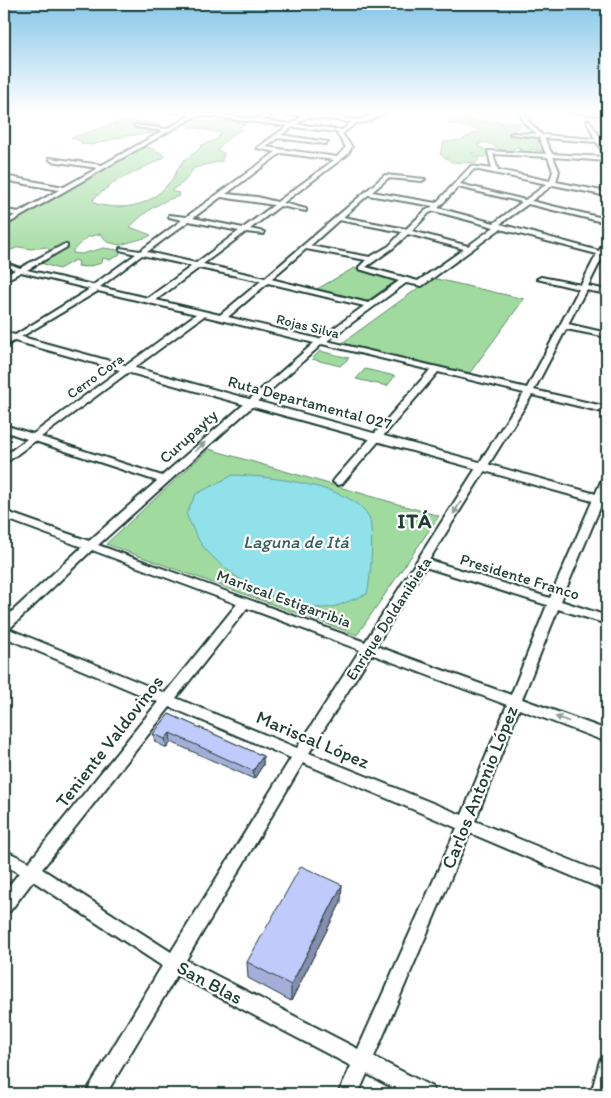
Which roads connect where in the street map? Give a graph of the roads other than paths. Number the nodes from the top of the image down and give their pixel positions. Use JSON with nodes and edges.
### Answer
{"nodes":[{"id":1,"x":72,"y":162,"type":"edge"},
{"id":2,"x":110,"y":162,"type":"edge"},
{"id":3,"x":265,"y":162,"type":"edge"},
{"id":4,"x":335,"y":162,"type":"edge"},
{"id":5,"x":493,"y":162,"type":"edge"},
{"id":6,"x":552,"y":162,"type":"edge"},
{"id":7,"x":102,"y":167,"type":"junction"},
{"id":8,"x":495,"y":170,"type":"junction"},
{"id":9,"x":4,"y":178,"type":"edge"},
{"id":10,"x":422,"y":179,"type":"dead end"},
{"id":11,"x":553,"y":182,"type":"junction"},
{"id":12,"x":457,"y":185,"type":"junction"},
{"id":13,"x":63,"y":189,"type":"junction"},
{"id":14,"x":367,"y":193,"type":"junction"},
{"id":15,"x":607,"y":194,"type":"edge"},
{"id":16,"x":221,"y":195,"type":"junction"},
{"id":17,"x":527,"y":201,"type":"junction"},
{"id":18,"x":278,"y":204,"type":"junction"},
{"id":19,"x":436,"y":207,"type":"junction"},
{"id":20,"x":304,"y":210,"type":"dead end"},
{"id":21,"x":4,"y":212,"type":"edge"},
{"id":22,"x":20,"y":214,"type":"junction"},
{"id":23,"x":171,"y":216,"type":"dead end"},
{"id":24,"x":337,"y":218,"type":"junction"},
{"id":25,"x":187,"y":219,"type":"junction"},
{"id":26,"x":607,"y":221,"type":"edge"},
{"id":27,"x":4,"y":224,"type":"edge"},
{"id":28,"x":498,"y":226,"type":"junction"},
{"id":29,"x":244,"y":230,"type":"junction"},
{"id":30,"x":408,"y":231,"type":"junction"},
{"id":31,"x":262,"y":233,"type":"dead end"},
{"id":32,"x":607,"y":242,"type":"edge"},
{"id":33,"x":65,"y":246,"type":"dead end"},
{"id":34,"x":304,"y":247,"type":"junction"},
{"id":35,"x":469,"y":248,"type":"junction"},
{"id":36,"x":122,"y":249,"type":"dead end"},
{"id":37,"x":141,"y":253,"type":"junction"},
{"id":38,"x":604,"y":255,"type":"edge"},
{"id":39,"x":371,"y":259,"type":"junction"},
{"id":40,"x":4,"y":264,"type":"edge"},
{"id":41,"x":198,"y":264,"type":"junction"},
{"id":42,"x":20,"y":270,"type":"junction"},
{"id":43,"x":4,"y":279,"type":"edge"},
{"id":44,"x":541,"y":279,"type":"dead end"},
{"id":45,"x":266,"y":280,"type":"junction"},
{"id":46,"x":403,"y":281,"type":"junction"},
{"id":47,"x":96,"y":287,"type":"junction"},
{"id":48,"x":585,"y":287,"type":"junction"},
{"id":49,"x":607,"y":292,"type":"edge"},
{"id":50,"x":151,"y":300,"type":"junction"},
{"id":51,"x":368,"y":304,"type":"junction"},
{"id":52,"x":202,"y":313,"type":"junction"},
{"id":53,"x":222,"y":318,"type":"junction"},
{"id":54,"x":564,"y":326,"type":"junction"},
{"id":55,"x":607,"y":335,"type":"edge"},
{"id":56,"x":9,"y":337,"type":"edge"},
{"id":57,"x":320,"y":342,"type":"junction"},
{"id":58,"x":4,"y":345,"type":"edge"},
{"id":59,"x":128,"y":369,"type":"junction"},
{"id":60,"x":435,"y":370,"type":"junction"},
{"id":61,"x":529,"y":392,"type":"junction"},
{"id":62,"x":250,"y":402,"type":"junction"},
{"id":63,"x":607,"y":410,"type":"edge"},
{"id":64,"x":4,"y":428,"type":"edge"},
{"id":65,"x":377,"y":437,"type":"junction"},
{"id":66,"x":33,"y":438,"type":"junction"},
{"id":67,"x":4,"y":460,"type":"edge"},
{"id":68,"x":483,"y":466,"type":"junction"},
{"id":69,"x":607,"y":479,"type":"edge"},
{"id":70,"x":164,"y":480,"type":"junction"},
{"id":71,"x":338,"y":482,"type":"dead end"},
{"id":72,"x":603,"y":500,"type":"edge"},
{"id":73,"x":4,"y":514,"type":"edge"},
{"id":74,"x":91,"y":545,"type":"junction"},
{"id":75,"x":424,"y":562,"type":"junction"},
{"id":76,"x":244,"y":602,"type":"junction"},
{"id":77,"x":554,"y":603,"type":"junction"},
{"id":78,"x":607,"y":620,"type":"edge"},
{"id":79,"x":4,"y":626,"type":"edge"},
{"id":80,"x":4,"y":632,"type":"edge"},
{"id":81,"x":368,"y":648,"type":"junction"},
{"id":82,"x":167,"y":700,"type":"junction"},
{"id":83,"x":514,"y":702,"type":"junction"},
{"id":84,"x":607,"y":736,"type":"edge"},
{"id":85,"x":300,"y":755,"type":"junction"},
{"id":86,"x":466,"y":824,"type":"junction"},
{"id":87,"x":4,"y":856,"type":"edge"},
{"id":88,"x":32,"y":871,"type":"junction"},
{"id":89,"x":607,"y":883,"type":"edge"},
{"id":90,"x":4,"y":905,"type":"edge"},
{"id":91,"x":175,"y":964,"type":"junction"},
{"id":92,"x":361,"y":1062,"type":"junction"},
{"id":93,"x":607,"y":1067,"type":"edge"},
{"id":94,"x":95,"y":1094,"type":"edge"},
{"id":95,"x":348,"y":1094,"type":"edge"},
{"id":96,"x":425,"y":1094,"type":"edge"},
{"id":97,"x":601,"y":1094,"type":"edge"}],
"edges":[{"from":1,"to":7,"type":"street"},
{"from":2,"to":7,"type":"street"},
{"from":3,"to":16,"type":"street"},
{"from":4,"to":18,"type":"street"},
{"from":5,"to":8,"type":"street"},
{"from":6,"to":11,"type":"street"},
{"from":7,"to":13,"type":"street"},
{"from":8,"to":11,"type":"street"},
{"from":8,"to":12,"type":"street"},
{"from":9,"to":13,"type":"street"},
{"from":10,"to":14,"type":"street"},
{"from":11,"to":15,"type":"street"},
{"from":11,"to":17,"type":"street"},
{"from":12,"to":17,"type":"street"},
{"from":12,"to":19,"type":"street"},
{"from":13,"to":22,"type":"street"},
{"from":14,"to":19,"type":"street"},
{"from":14,"to":24,"type":"street"},
{"from":16,"to":18,"type":"street"},
{"from":16,"to":25,"type":"street"},
{"from":17,"to":26,"type":"street"},
{"from":17,"to":28,"type":"street"},
{"from":18,"to":20,"type":"street"},
{"from":18,"to":29,"type":"street"},
{"from":19,"to":28,"type":"street"},
{"from":19,"to":30,"type":"street"},
{"from":21,"to":22,"type":"street"},
{"from":22,"to":27,"type":"street"},
{"from":23,"to":25,"type":"street"},
{"from":24,"to":30,"type":"street"},
{"from":24,"to":34,"type":"street"},
{"from":25,"to":29,"type":"street"},
{"from":25,"to":37,"type":"street"},
{"from":28,"to":35,"type":"street"},
{"from":28,"to":38,"type":"street"},
{"from":29,"to":31,"type":"street"},
{"from":29,"to":41,"type":"street"},
{"from":30,"to":35,"type":"street"},
{"from":30,"to":39,"type":"street"},
{"from":32,"to":38,"type":"street","name":"Enrique Doldanibieta"},
{"from":33,"to":42,"type":"street"},
{"from":34,"to":39,"type":"street"},
{"from":34,"to":45,"type":"street"},
{"from":35,"to":46,"type":"street"},
{"from":36,"to":37,"type":"street"},
{"from":37,"to":41,"type":"street"},
{"from":37,"to":47,"type":"street"},
{"from":38,"to":48,"type":"street","name":"Enrique Doldanibieta"},
{"from":39,"to":46,"type":"street"},
{"from":40,"to":42,"type":"street","name":"Rojas Silva"},
{"from":41,"to":45,"type":"street"},
{"from":41,"to":50,"type":"street"},
{"from":42,"to":43,"type":"street"},
{"from":42,"to":47,"type":"street","name":"Rojas Silva"},
{"from":44,"to":48,"type":"street"},
{"from":45,"to":51,"type":"street"},
{"from":45,"to":53,"type":"street"},
{"from":46,"to":51,"type":"street","name":"Curupayty"},
{"from":47,"to":50,"type":"street","name":"Rojas Silva"},
{"from":47,"to":56,"type":"street"},
{"from":48,"to":49,"type":"street"},
{"from":48,"to":54,"type":"street","name":"Enrique Doldanibieta"},
{"from":50,"to":52,"type":"street","name":"Rojas Silva"},
{"from":51,"to":57,"type":"street","name":"Curupayty"},
{"from":52,"to":53,"type":"street","name":"Rojas Silva"},
{"from":52,"to":59,"type":"street","name":"Cerro Cora"},
{"from":53,"to":57,"type":"street","name":"Rojas Silva"},
{"from":54,"to":55,"type":"street"},
{"from":54,"to":61,"type":"street","name":"Enrique Doldanibieta"},
{"from":56,"to":58,"type":"street"},
{"from":56,"to":59,"type":"main road","name":"Ruta Departamental 027"},
{"from":57,"to":60,"type":"street","name":"Rojas Silva"},
{"from":57,"to":62,"type":"street","name":"Curupayty"},
{"from":59,"to":62,"type":"main road","name":"Ruta Departamental 027"},
{"from":59,"to":66,"type":"street","name":"Cerro Cora"},
{"from":60,"to":61,"type":"street","name":"Rojas Silva"},
{"from":60,"to":65,"type":"street"},
{"from":61,"to":63,"type":"street","name":"Rojas Silva"},
{"from":61,"to":68,"type":"street","name":"Enrique Doldanibieta"},
{"from":62,"to":65,"type":"main road","name":"Ruta Departamental 027"},
{"from":70,"to":62,"type":"street","name":"Curupayty","one_way":true},
{"from":64,"to":66,"type":"street"},
{"from":65,"to":68,"type":"main road","name":"Ruta Departamental 027"},
{"from":65,"to":71,"type":"street"},
{"from":66,"to":67,"type":"street","name":"Cerro Cora"},
{"from":66,"to":70,"type":"street"},
{"from":68,"to":72,"type":"main road","name":"Ruta Departamental 027"},
{"from":68,"to":75,"type":"street","name":"Enrique Doldanibieta","one_way":true},
{"from":69,"to":72,"type":"street","name":"Carlos Antonio López"},
{"from":70,"to":74,"type":"street","name":"Curupayty"},
{"from":72,"to":77,"type":"street","name":"Carlos Antonio López"},
{"from":73,"to":74,"type":"street","name":"Mariscal Estigarribia"},
{"from":74,"to":76,"type":"street","name":"Mariscal Estigarribia"},
{"from":74,"to":79,"type":"street","name":"Curupayty"},
{"from":75,"to":77,"type":"street","name":"Presidente Franco"},
{"from":75,"to":81,"type":"street","name":"Enrique Doldanibieta"},
{"from":76,"to":81,"type":"street","name":"Mariscal Estigarribia"},
{"from":76,"to":82,"type":"street","name":"Teniente Valdovinos"},
{"from":77,"to":78,"type":"street","name":"Presidente Franco"},
{"from":77,"to":83,"type":"street","name":"Carlos Antonio López"},
{"from":80,"to":82,"type":"street","name":"Mariscal López"},
{"from":81,"to":83,"type":"street","name":"Mariscal Estigarribia"},
{"from":81,"to":85,"type":"street","name":"Enrique Doldanibieta"},
{"from":82,"to":85,"type":"street","name":"Mariscal López"},
{"from":82,"to":88,"type":"street","name":"Teniente Valdovinos"},
{"from":84,"to":83,"type":"street","name":"Mariscal Estigarribia","one_way":true},
{"from":83,"to":86,"type":"street","name":"Carlos Antonio López"},
{"from":85,"to":86,"type":"street","name":"Mariscal López"},
{"from":85,"to":91,"type":"street","name":"Enrique Doldanibieta"},
{"from":86,"to":89,"type":"street","name":"Mariscal López"},
{"from":86,"to":92,"type":"street","name":"Carlos Antonio López"},
{"from":87,"to":88,"type":"street","name":"San Blas"},
{"from":88,"to":90,"type":"street","name":"Teniente Valdovinos"},
{"from":88,"to":91,"type":"street","name":"San Blas"},
{"from":91,"to":92,"type":"street","name":"San Blas"},
{"from":91,"to":94,"type":"street","name":"Enrique Doldanibieta"},
{"from":92,"to":95,"type":"street","name":"Carlos Antonio López"},
{"from":92,"to":96,"type":"street","name":"San Blas"},
{"from":93,"to":97,"type":"street"}]}
